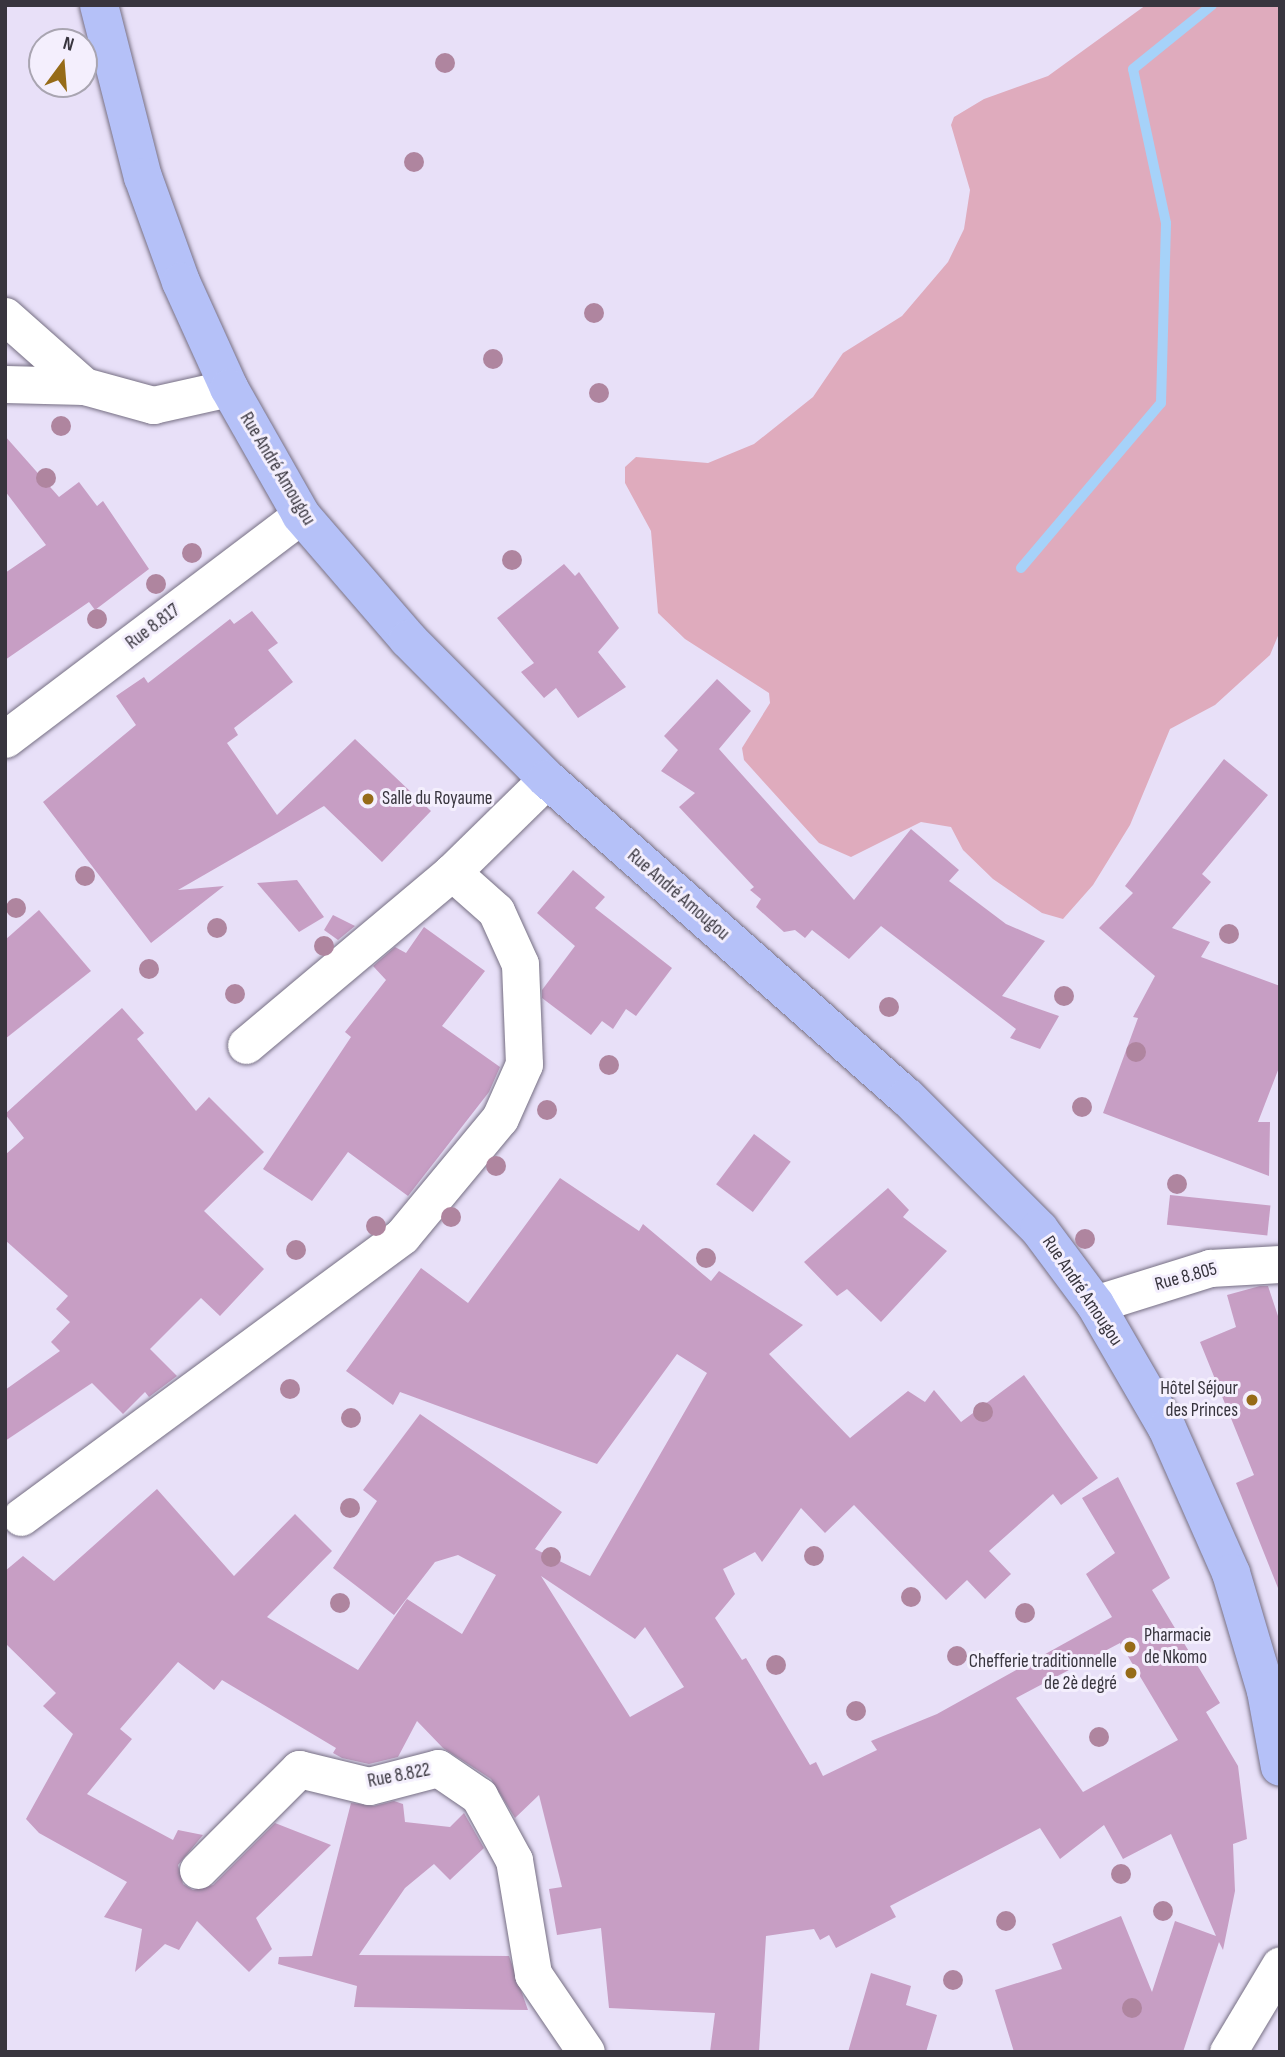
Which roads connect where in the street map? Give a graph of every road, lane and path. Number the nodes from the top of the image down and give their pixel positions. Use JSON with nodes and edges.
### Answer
{"nodes":[{"id":1,"x":99,"y":5,"type":"edge"},
{"id":2,"x":5,"y":316,"type":"edge"},
{"id":3,"x":5,"y":384,"type":"edge"},
{"id":4,"x":84,"y":386,"type":"junction"},
{"id":5,"x":229,"y":388,"type":"junction"},
{"id":6,"x":301,"y":515,"type":"junction"},
{"id":7,"x":5,"y":739,"type":"edge"},
{"id":8,"x":547,"y":779,"type":"junction"},
{"id":9,"x":452,"y":872,"type":"junction"},
{"id":10,"x":246,"y":1045,"type":"dead end"},
{"id":11,"x":1280,"y":1264,"type":"edge"},
{"id":12,"x":1095,"y":1304,"type":"junction"},
{"id":13,"x":21,"y":1517,"type":"dead end"},
{"id":14,"x":1280,"y":1767,"type":"edge"},
{"id":15,"x":198,"y":1870,"type":"dead end"},
{"id":16,"x":1280,"y":1965,"type":"edge"},
{"id":17,"x":586,"y":2052,"type":"edge"},
{"id":18,"x":1228,"y":2052,"type":"edge"}],
"edges":[{"from":1,"to":5,"type":"main road","name":"Rue André Amougou"},
{"from":2,"to":4,"type":"street"},
{"from":3,"to":4,"type":"street"},
{"from":4,"to":5,"type":"street"},
{"from":5,"to":6,"type":"main road","name":"Rue André Amougou"},
{"from":6,"to":7,"type":"street","name":"Rue 8.817"},
{"from":6,"to":8,"type":"main road","name":"Rue André Amougou"},
{"from":8,"to":9,"type":"street"},
{"from":8,"to":12,"type":"main road","name":"Rue André Amougou"},
{"from":9,"to":10,"type":"street"},
{"from":9,"to":13,"type":"street"},
{"from":11,"to":12,"type":"street","name":"Rue 8.805"},
{"from":12,"to":14,"type":"main road","name":"Rue André Amougou"},
{"from":15,"to":17,"type":"street","name":"Rue 8.822"},
{"from":16,"to":18,"type":"street"}]}
